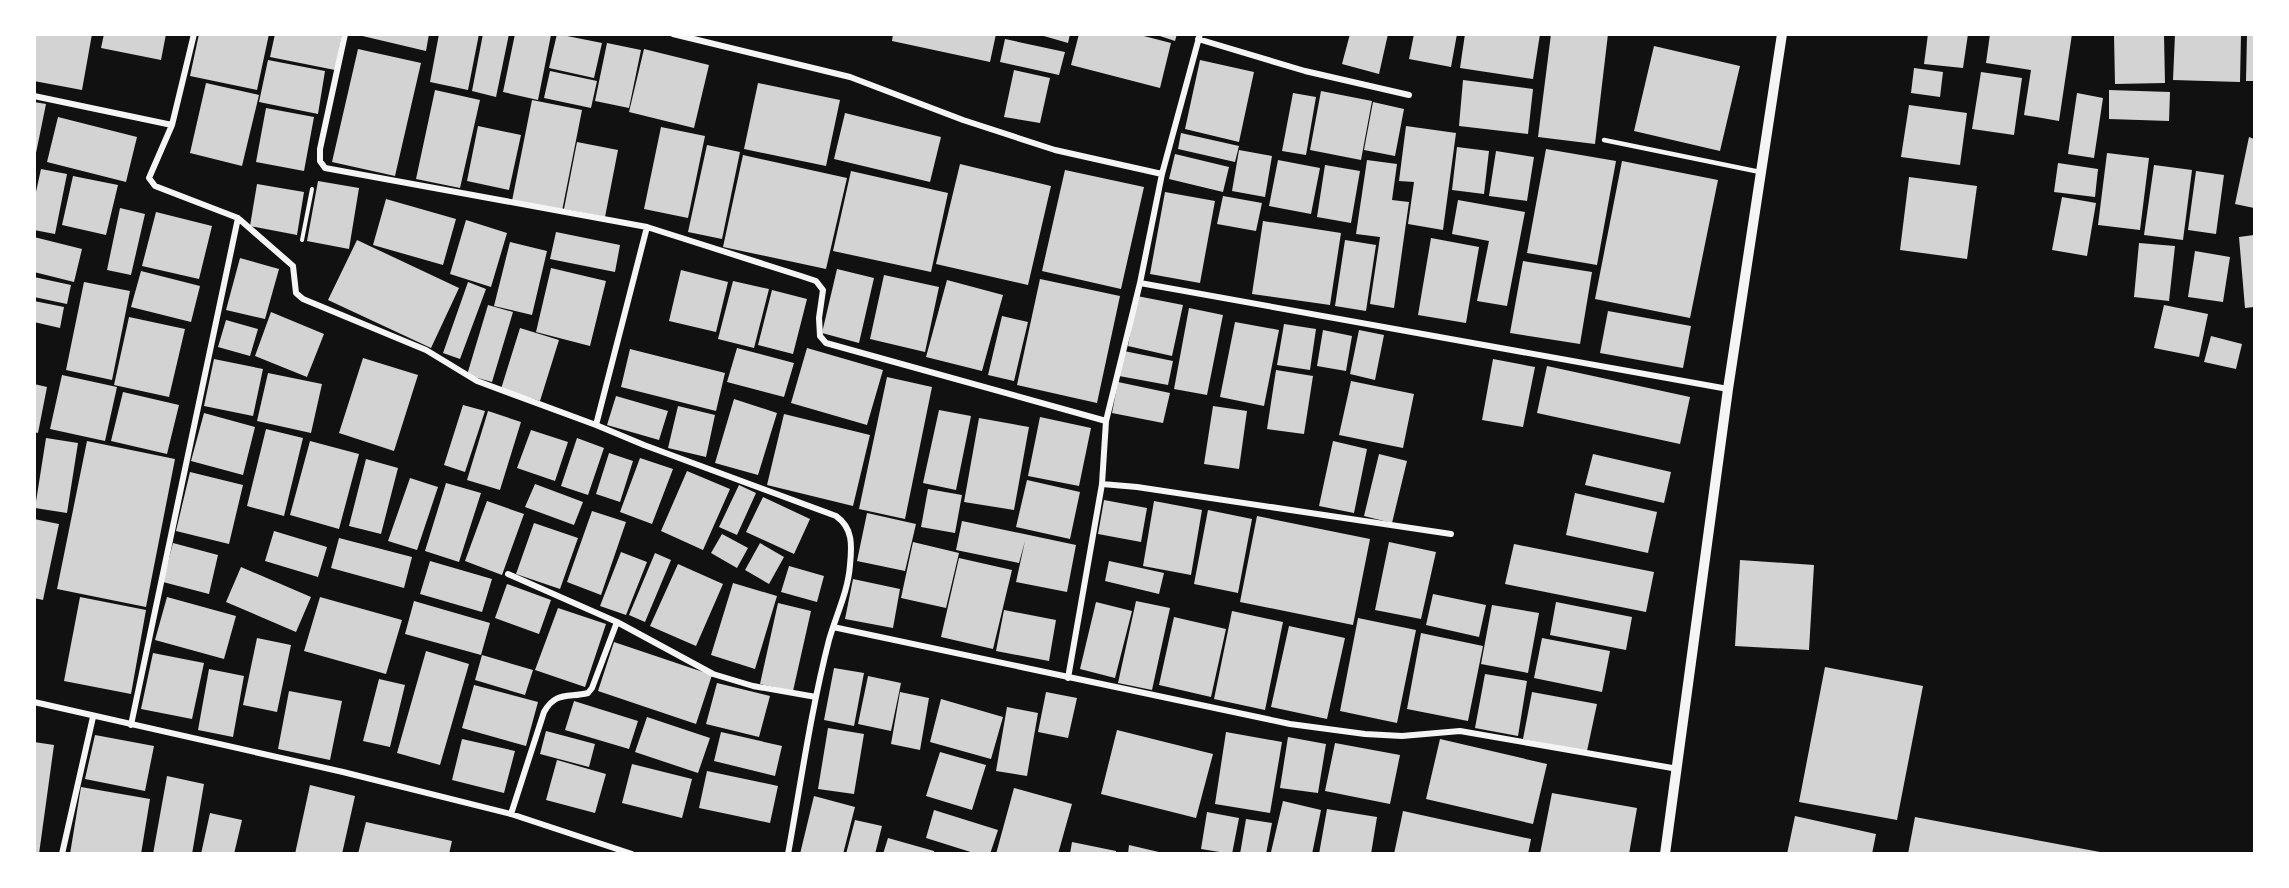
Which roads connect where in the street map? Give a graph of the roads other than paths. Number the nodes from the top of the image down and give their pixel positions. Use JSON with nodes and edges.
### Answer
{"nodes":[{"id":1,"x":194,"y":34,"type":"edge"},
{"id":2,"x":345,"y":34,"type":"edge"},
{"id":3,"x":673,"y":34,"type":"edge"},
{"id":4,"x":1782,"y":34,"type":"edge"},
{"id":5,"x":1199,"y":37,"type":"edge"},
{"id":6,"x":1409,"y":94,"type":"dead end"},
{"id":7,"x":34,"y":96,"type":"edge"},
{"id":8,"x":172,"y":125,"type":"junction"},
{"id":9,"x":1604,"y":141,"type":"dead end"},
{"id":10,"x":1760,"y":172,"type":"junction"},
{"id":11,"x":1162,"y":174,"type":"junction"},
{"id":12,"x":238,"y":218,"type":"junction"},
{"id":13,"x":646,"y":227,"type":"junction"},
{"id":14,"x":1140,"y":283,"type":"junction"},
{"id":15,"x":1728,"y":389,"type":"junction"},
{"id":16,"x":1106,"y":421,"type":"junction"},
{"id":17,"x":596,"y":425,"type":"junction"},
{"id":18,"x":1102,"y":484,"type":"junction"},
{"id":19,"x":1451,"y":534,"type":"dead end"},
{"id":20,"x":508,"y":574,"type":"dead end"},
{"id":21,"x":617,"y":622,"type":"junction"},
{"id":22,"x":833,"y":627,"type":"junction"},
{"id":23,"x":1068,"y":678,"type":"junction"},
{"id":24,"x":816,"y":697,"type":"junction"},
{"id":25,"x":34,"y":702,"type":"edge"},
{"id":26,"x":93,"y":717,"type":"junction"},
{"id":27,"x":131,"y":725,"type":"junction"},
{"id":28,"x":1678,"y":769,"type":"junction"},
{"id":29,"x":511,"y":814,"type":"junction"},
{"id":30,"x":62,"y":854,"type":"edge"},
{"id":31,"x":632,"y":854,"type":"edge"},
{"id":32,"x":788,"y":854,"type":"edge"},
{"id":33,"x":1665,"y":854,"type":"edge"}],
"edges":[{"from":1,"to":8,"type":"street"},
{"from":2,"to":13,"type":"street"},
{"from":3,"to":11,"type":"street"},
{"from":4,"to":10,"type":"street"},
{"from":5,"to":6,"type":"street"},
{"from":5,"to":11,"type":"street"},
{"from":7,"to":8,"type":"street"},
{"from":8,"to":12,"type":"street"},
{"from":9,"to":10,"type":"lane"},
{"from":10,"to":15,"type":"street"},
{"from":11,"to":14,"type":"street"},
{"from":12,"to":17,"type":"street"},
{"from":12,"to":27,"type":"street"},
{"from":13,"to":16,"type":"street"},
{"from":13,"to":17,"type":"street"},
{"from":14,"to":15,"type":"street"},
{"from":14,"to":16,"type":"street"},
{"from":15,"to":28,"type":"street"},
{"from":16,"to":18,"type":"street"},
{"from":17,"to":22,"type":"street"},
{"from":18,"to":19,"type":"street"},
{"from":18,"to":23,"type":"street"},
{"from":20,"to":21,"type":"street"},
{"from":21,"to":24,"type":"street"},
{"from":21,"to":29,"type":"street"},
{"from":22,"to":23,"type":"street"},
{"from":22,"to":24,"type":"street"},
{"from":23,"to":28,"type":"street"},
{"from":24,"to":32,"type":"street"},
{"from":25,"to":26,"type":"street"},
{"from":26,"to":27,"type":"street"},
{"from":26,"to":30,"type":"street"},
{"from":27,"to":29,"type":"street"},
{"from":28,"to":33,"type":"street"},
{"from":29,"to":31,"type":"street"}]}
